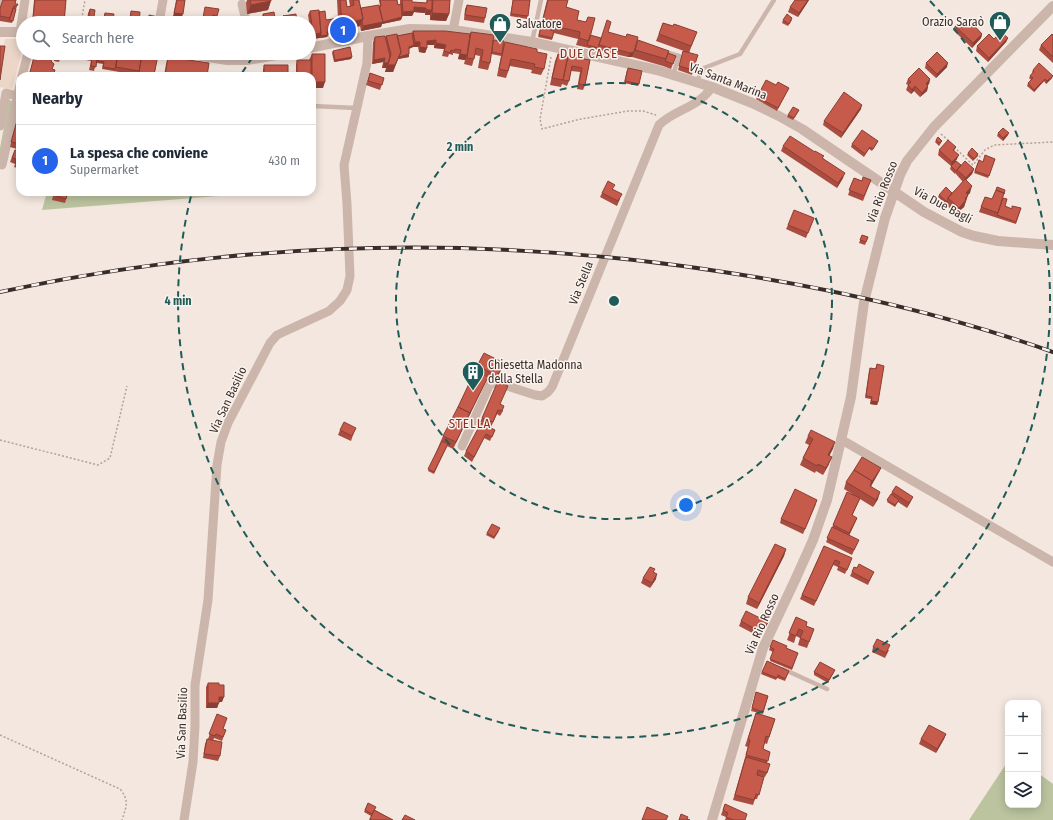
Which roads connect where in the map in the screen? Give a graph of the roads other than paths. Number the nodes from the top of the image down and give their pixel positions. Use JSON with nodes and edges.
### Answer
{"nodes":[{"id":1,"x":25,"y":0,"type":"edge"},
{"id":2,"x":163,"y":0,"type":"edge"},
{"id":3,"x":459,"y":0,"type":"edge"},
{"id":4,"x":541,"y":0,"type":"edge"},
{"id":5,"x":774,"y":0,"type":"edge"},
{"id":6,"x":242,"y":4,"type":"dead end"},
{"id":7,"x":1053,"y":6,"type":"edge"},
{"id":8,"x":23,"y":16,"type":"edge"},
{"id":9,"x":160,"y":16,"type":"edge"},
{"id":10,"x":245,"y":16,"type":"edge"},
{"id":11,"x":453,"y":30,"type":"junction"},
{"id":12,"x":0,"y":32,"type":"edge"},
{"id":13,"x":16,"y":32,"type":"edge"},
{"id":14,"x":368,"y":36,"type":"junction"},
{"id":15,"x":532,"y":42,"type":"junction"},
{"id":16,"x":316,"y":47,"type":"edge"},
{"id":17,"x":660,"y":50,"type":"edge"},
{"id":18,"x":26,"y":60,"type":"edge"},
{"id":19,"x":23,"y":72,"type":"edge"},
{"id":20,"x":673,"y":74,"type":"junction"},
{"id":21,"x":696,"y":82,"type":"junction"},
{"id":22,"x":712,"y":87,"type":"junction"},
{"id":23,"x":16,"y":96,"type":"edge"},
{"id":24,"x":16,"y":101,"type":"edge"},
{"id":25,"x":316,"y":106,"type":"edge"},
{"id":26,"x":357,"y":108,"type":"junction"},
{"id":27,"x":0,"y":126,"type":"edge"},
{"id":28,"x":0,"y":164,"type":"edge"},
{"id":29,"x":893,"y":192,"type":"junction"},
{"id":30,"x":1053,"y":245,"type":"edge"},
{"id":31,"x":842,"y":440,"type":"junction"},
{"id":32,"x":462,"y":446,"type":"dead end"},
{"id":33,"x":1053,"y":562,"type":"edge"},
{"id":34,"x":779,"y":667,"type":"edge"},
{"id":35,"x":827,"y":689,"type":"dead end"},
{"id":36,"x":184,"y":820,"type":"edge"},
{"id":37,"x":712,"y":820,"type":"edge"}],
"edges":[{"from":1,"to":8,"type":"street"},
{"from":2,"to":9,"type":"street"},
{"from":3,"to":11,"type":"street"},
{"from":4,"to":15,"type":"lane"},
{"from":5,"to":21,"type":"lane"},
{"from":6,"to":10,"type":"street"},
{"from":7,"to":29,"type":"street","name":"Via Rio Rosso"},
{"from":11,"to":14,"type":"street","name":"Via Santa Marina"},
{"from":11,"to":15,"type":"street","name":"Via Santa Marina"},
{"from":12,"to":13,"type":"street"},
{"from":14,"to":16,"type":"street","name":"Via Santa Marina"},
{"from":14,"to":26,"type":"street","name":"Via San Basilio"},
{"from":15,"to":20,"type":"street","name":"Via Santa Marina"},
{"from":17,"to":20,"type":"lane"},
{"from":18,"to":19,"type":"street"},
{"from":20,"to":21,"type":"street","name":"Via Santa Marina"},
{"from":21,"to":22,"type":"street","name":"Via Santa Marina"},
{"from":22,"to":29,"type":"street","name":"Via Santa Marina"},
{"from":22,"to":32,"type":"street","name":"Via Stella"},
{"from":23,"to":27,"type":"street"},
{"from":24,"to":28,"type":"street"},
{"from":25,"to":26,"type":"lane"},
{"from":26,"to":36,"type":"street","name":"Via San Basilio"},
{"from":29,"to":30,"type":"street","name":"Via Due Bagli"},
{"from":29,"to":31,"type":"street","name":"Via Rio Rosso"},
{"from":31,"to":33,"type":"street"},
{"from":31,"to":37,"type":"street","name":"Via Rio Rosso"},
{"from":34,"to":35,"type":"lane"}]}
